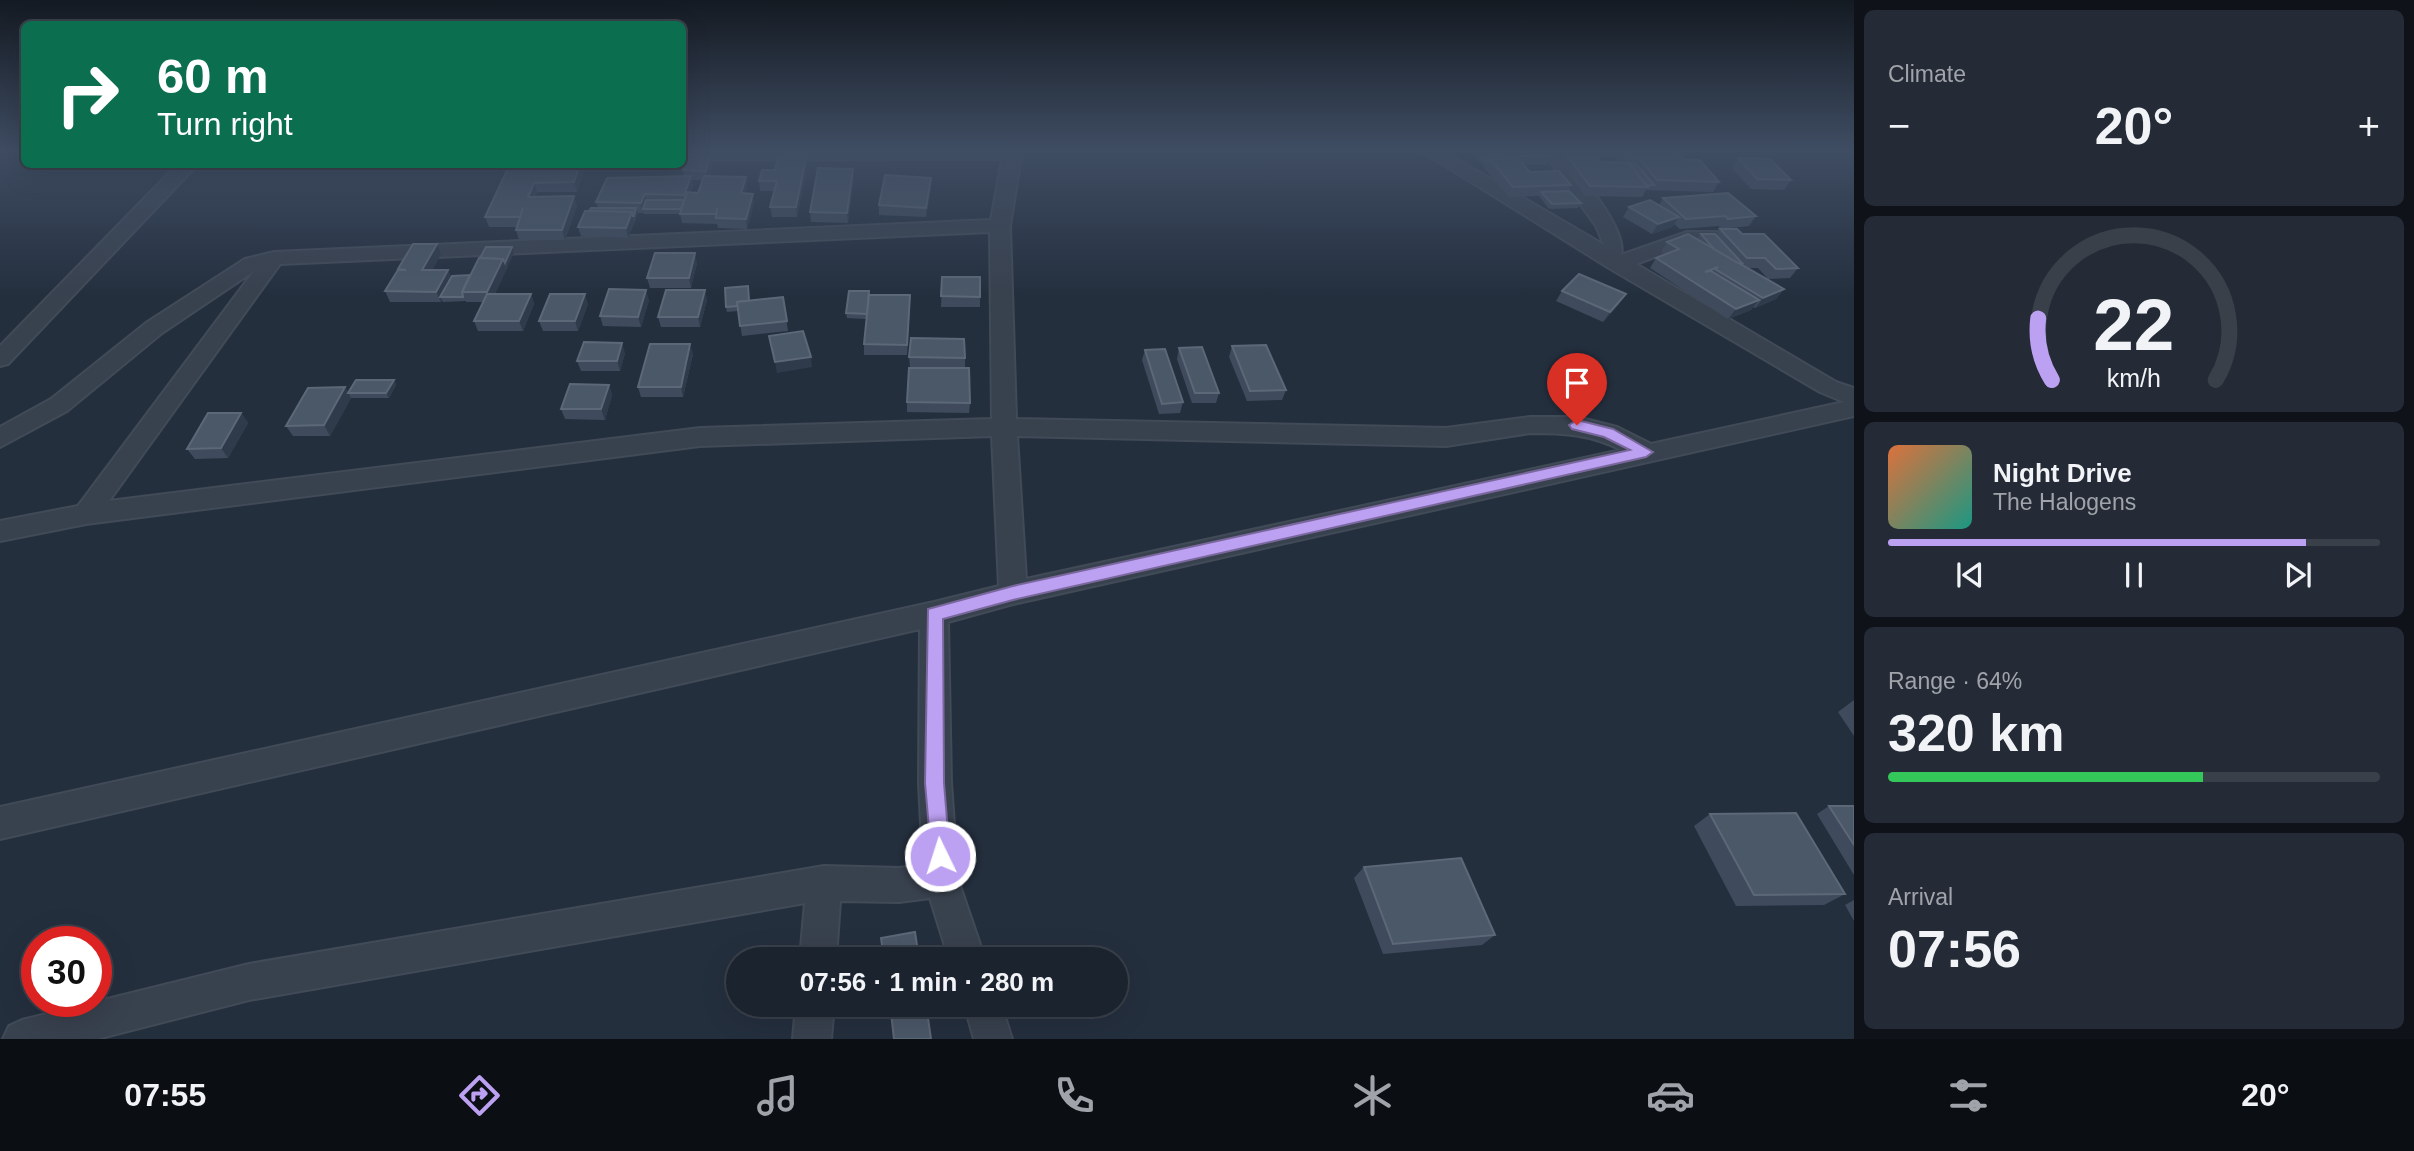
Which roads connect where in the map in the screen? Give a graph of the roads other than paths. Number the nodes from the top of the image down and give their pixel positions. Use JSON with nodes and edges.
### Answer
{"nodes":[{"id":1,"x":156,"y":198,"type":"edge"},
{"id":2,"x":1005,"y":198,"type":"edge"},
{"id":3,"x":1509,"y":198,"type":"edge"},
{"id":4,"x":1586,"y":198,"type":"edge"},
{"id":5,"x":1000,"y":226,"type":"junction"},
{"id":6,"x":1753,"y":235,"type":"edge"},
{"id":7,"x":274,"y":258,"type":"junction"},
{"id":8,"x":1613,"y":262,"type":"junction"},
{"id":9,"x":0,"y":359,"type":"edge"},
{"id":10,"x":1854,"y":397,"type":"edge"},
{"id":11,"x":1854,"y":408,"type":"edge"},
{"id":12,"x":1004,"y":427,"type":"junction"},
{"id":13,"x":0,"y":438,"type":"edge"},
{"id":14,"x":1646,"y":452,"type":"junction"},
{"id":15,"x":86,"y":514,"type":"junction"},
{"id":16,"x":0,"y":531,"type":"edge"},
{"id":17,"x":1013,"y":593,"type":"junction"},
{"id":18,"x":934,"y":614,"type":"junction"},
{"id":19,"x":0,"y":823,"type":"edge"},
{"id":20,"x":941,"y":880,"type":"junction"},
{"id":21,"x":824,"y":883,"type":"junction"},
{"id":22,"x":819,"y":947,"type":"edge"},
{"id":23,"x":963,"y":947,"type":"edge"},
{"id":24,"x":814,"y":1017,"type":"edge"},
{"id":25,"x":986,"y":1017,"type":"edge"},
{"id":26,"x":22,"y":1039,"type":"edge"},
{"id":27,"x":812,"y":1039,"type":"edge"},
{"id":28,"x":993,"y":1039,"type":"edge"}],
"edges":[{"from":1,"to":9,"type":"street"},
{"from":2,"to":5,"type":"street"},
{"from":3,"to":8,"type":"street"},
{"from":4,"to":8,"type":"street"},
{"from":5,"to":7,"type":"street"},
{"from":5,"to":12,"type":"street"},
{"from":6,"to":8,"type":"street"},
{"from":7,"to":13,"type":"street"},
{"from":7,"to":15,"type":"street"},
{"from":8,"to":10,"type":"street"},
{"from":11,"to":14,"type":"street"},
{"from":12,"to":14,"type":"street"},
{"from":12,"to":15,"type":"street"},
{"from":12,"to":17,"type":"street"},
{"from":14,"to":17,"type":"street"},
{"from":15,"to":16,"type":"street"},
{"from":17,"to":18,"type":"street"},
{"from":18,"to":19,"type":"street"},
{"from":18,"to":20,"type":"street"},
{"from":20,"to":21,"type":"street"},
{"from":20,"to":23,"type":"street"},
{"from":21,"to":22,"type":"street"},
{"from":21,"to":26,"type":"street"},
{"from":24,"to":27,"type":"street"},
{"from":25,"to":28,"type":"street"}]}
